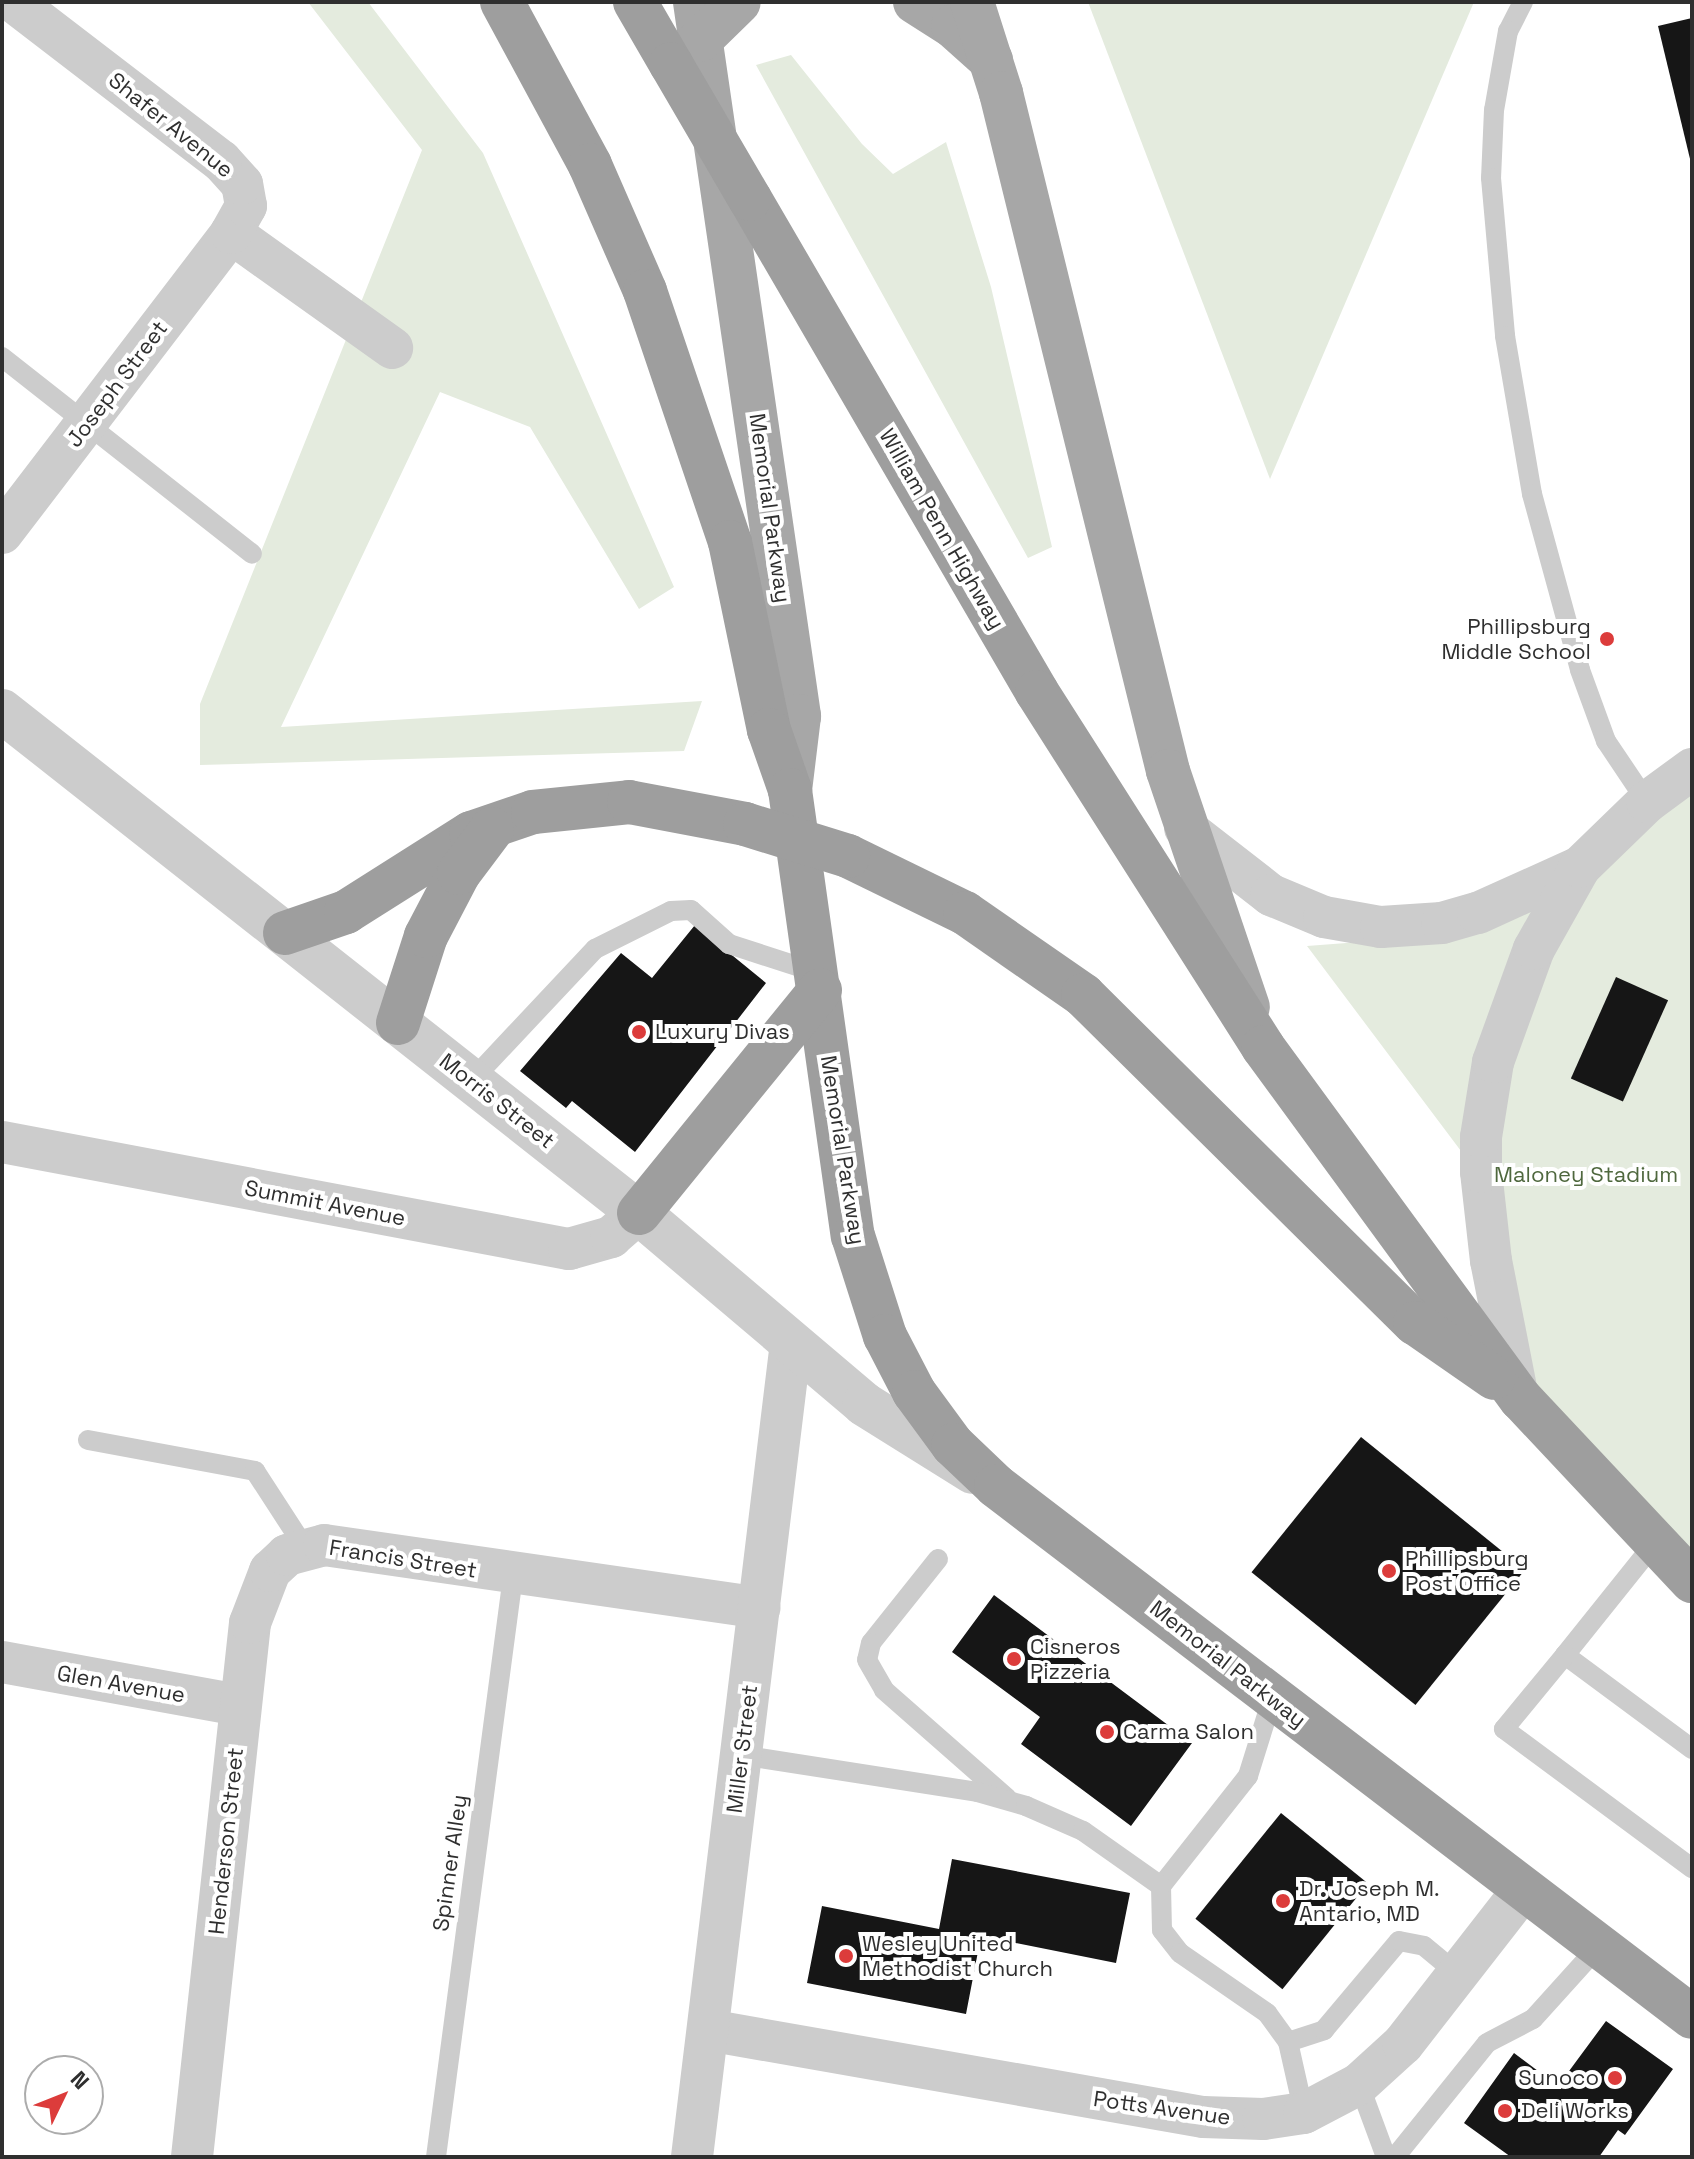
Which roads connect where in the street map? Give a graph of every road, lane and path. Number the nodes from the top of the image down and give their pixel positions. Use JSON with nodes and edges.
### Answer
{"nodes":[{"id":1,"x":14,"y":2,"type":"edge"},
{"id":2,"x":502,"y":2,"type":"edge"},
{"id":3,"x":635,"y":2,"type":"edge"},
{"id":4,"x":739,"y":2,"type":"edge"},
{"id":5,"x":915,"y":2,"type":"edge"},
{"id":6,"x":972,"y":2,"type":"edge"},
{"id":7,"x":1523,"y":2,"type":"edge"},
{"id":8,"x":689,"y":36,"type":"edge"},
{"id":9,"x":991,"y":60,"type":"junction"},
{"id":10,"x":231,"y":233,"type":"junction"},
{"id":11,"x":392,"y":348,"type":"dead end"},
{"id":12,"x":2,"y":357,"type":"edge"},
{"id":13,"x":88,"y":423,"type":"junction"},
{"id":14,"x":2,"y":533,"type":"edge"},
{"id":15,"x":252,"y":554,"type":"dead end"},
{"id":16,"x":2,"y":711,"type":"edge"},
{"id":17,"x":1692,"y":769,"type":"edge"},
{"id":18,"x":790,"y":790,"type":"junction"},
{"id":19,"x":1647,"y":802,"type":"junction"},
{"id":20,"x":499,"y":822,"type":"junction"},
{"id":21,"x":1185,"y":828,"type":"junction"},
{"id":22,"x":1580,"y":867,"type":"junction"},
{"id":23,"x":285,"y":933,"type":"junction"},
{"id":24,"x":819,"y":982,"type":"junction"},
{"id":25,"x":398,"y":1023,"type":"junction"},
{"id":26,"x":1263,"y":1047,"type":"junction"},
{"id":27,"x":471,"y":1081,"type":"junction"},
{"id":28,"x":2,"y":1142,"type":"edge"},
{"id":29,"x":639,"y":1213,"type":"junction"},
{"id":30,"x":791,"y":1342,"type":"junction"},
{"id":31,"x":1517,"y":1393,"type":"junction"},
{"id":32,"x":88,"y":1440,"type":"dead end"},
{"id":33,"x":996,"y":1486,"type":"junction"},
{"id":34,"x":1653,"y":1545,"type":"junction"},
{"id":35,"x":305,"y":1548,"type":"junction"},
{"id":36,"x":938,"y":1559,"type":"dead end"},
{"id":37,"x":513,"y":1576,"type":"junction"},
{"id":38,"x":1692,"y":1581,"type":"edge"},
{"id":39,"x":759,"y":1608,"type":"junction"},
{"id":40,"x":1565,"y":1655,"type":"junction"},
{"id":41,"x":2,"y":1662,"type":"edge"},
{"id":42,"x":1272,"y":1699,"type":"junction"},
{"id":43,"x":239,"y":1705,"type":"junction"},
{"id":44,"x":1692,"y":1749,"type":"edge"},
{"id":45,"x":741,"y":1755,"type":"junction"},
{"id":46,"x":1011,"y":1802,"type":"junction"},
{"id":47,"x":1692,"y":1868,"type":"edge"},
{"id":48,"x":1161,"y":1886,"type":"junction"},
{"id":49,"x":1523,"y":1890,"type":"junction"},
{"id":50,"x":1599,"y":1946,"type":"junction"},
{"id":51,"x":1459,"y":1975,"type":"junction"},
{"id":52,"x":1692,"y":2017,"type":"edge"},
{"id":53,"x":708,"y":2030,"type":"junction"},
{"id":54,"x":1288,"y":2042,"type":"junction"},
{"id":55,"x":1359,"y":2084,"type":"junction"},
{"id":56,"x":1304,"y":2113,"type":"junction"},
{"id":57,"x":192,"y":2157,"type":"edge"},
{"id":58,"x":436,"y":2157,"type":"edge"},
{"id":59,"x":692,"y":2157,"type":"edge"},
{"id":60,"x":1386,"y":2157,"type":"edge"},
{"id":61,"x":1395,"y":2157,"type":"edge"}],
"edges":[{"from":1,"to":10,"type":"street","name":"Shafer Avenue"},
{"from":2,"to":18,"type":"highway"},
{"from":3,"to":8,"type":"highway","name":"William Penn Highway"},
{"from":4,"to":8,"type":"main road"},
{"from":5,"to":9,"type":"main road"},
{"from":6,"to":9,"type":"main road"},
{"from":7,"to":19,"type":"lane"},
{"from":8,"to":18,"type":"main road","name":"Memorial Parkway"},
{"from":8,"to":26,"type":"highway","name":"William Penn Highway","bridge":true},
{"from":9,"to":21,"type":"main road"},
{"from":10,"to":11,"type":"street"},
{"from":10,"to":13,"type":"street","name":"Joseph Street"},
{"from":12,"to":13,"type":"lane"},
{"from":13,"to":14,"type":"street","name":"Joseph Street"},
{"from":13,"to":15,"type":"lane"},
{"from":16,"to":23,"type":"street","name":"Morris Street"},
{"from":17,"to":19,"type":"street"},
{"from":18,"to":24,"type":"highway","name":"Memorial Parkway"},
{"from":19,"to":22,"type":"street"},
{"from":20,"to":23,"type":"highway"},
{"from":20,"to":25,"type":"highway"},
{"from":20,"to":31,"type":"highway","bridge":true},
{"from":21,"to":22,"type":"street"},
{"from":21,"to":26,"type":"main road"},
{"from":22,"to":31,"type":"street"},
{"from":23,"to":25,"type":"street","name":"Morris Street"},
{"from":24,"to":27,"type":"lane"},
{"from":24,"to":29,"type":"highway"},
{"from":24,"to":33,"type":"highway","name":"Memorial Parkway"},
{"from":25,"to":27,"type":"street","name":"Morris Street"},
{"from":26,"to":31,"type":"highway"},
{"from":27,"to":29,"type":"street","name":"Morris Street"},
{"from":28,"to":29,"type":"street","name":"Summit Avenue"},
{"from":29,"to":30,"type":"street","name":"Morris Street"},
{"from":30,"to":33,"type":"street","name":"Morris Street"},
{"from":30,"to":39,"type":"street","name":"Miller Street"},
{"from":31,"to":34,"type":"highway"},
{"from":32,"to":35,"type":"lane","name":"Francis Street"},
{"from":33,"to":42,"type":"highway","name":"Memorial Parkway"},
{"from":34,"to":38,"type":"highway"},
{"from":34,"to":40,"type":"lane"},
{"from":35,"to":37,"type":"street","name":"Francis Street"},
{"from":35,"to":43,"type":"street","name":"Henderson Street"},
{"from":36,"to":46,"type":"lane"},
{"from":37,"to":39,"type":"street","name":"Francis Street"},
{"from":37,"to":58,"type":"lane","name":"Spinner Alley"},
{"from":39,"to":45,"type":"street","name":"Miller Street"},
{"from":40,"to":44,"type":"lane"},
{"from":40,"to":47,"type":"lane"},
{"from":41,"to":43,"type":"street","name":"Glen Avenue"},
{"from":42,"to":48,"type":"lane"},
{"from":42,"to":49,"type":"highway","name":"Memorial Parkway"},
{"from":43,"to":57,"type":"street","name":"Henderson Street"},
{"from":45,"to":46,"type":"lane"},
{"from":45,"to":53,"type":"street","name":"Miller Street"},
{"from":46,"to":48,"type":"lane"},
{"from":48,"to":54,"type":"lane"},
{"from":49,"to":50,"type":"highway","name":"Memorial Parkway"},
{"from":49,"to":51,"type":"street","name":"Potts Avenue"},
{"from":50,"to":52,"type":"highway","name":"Memorial Parkway"},
{"from":50,"to":61,"type":"lane"},
{"from":51,"to":54,"type":"lane"},
{"from":51,"to":55,"type":"street","name":"Potts Avenue"},
{"from":53,"to":56,"type":"street","name":"Potts Avenue"},
{"from":53,"to":59,"type":"street","name":"Miller Street"},
{"from":54,"to":56,"type":"lane"},
{"from":55,"to":56,"type":"street","name":"Potts Avenue"},
{"from":55,"to":60,"type":"lane"}]}
